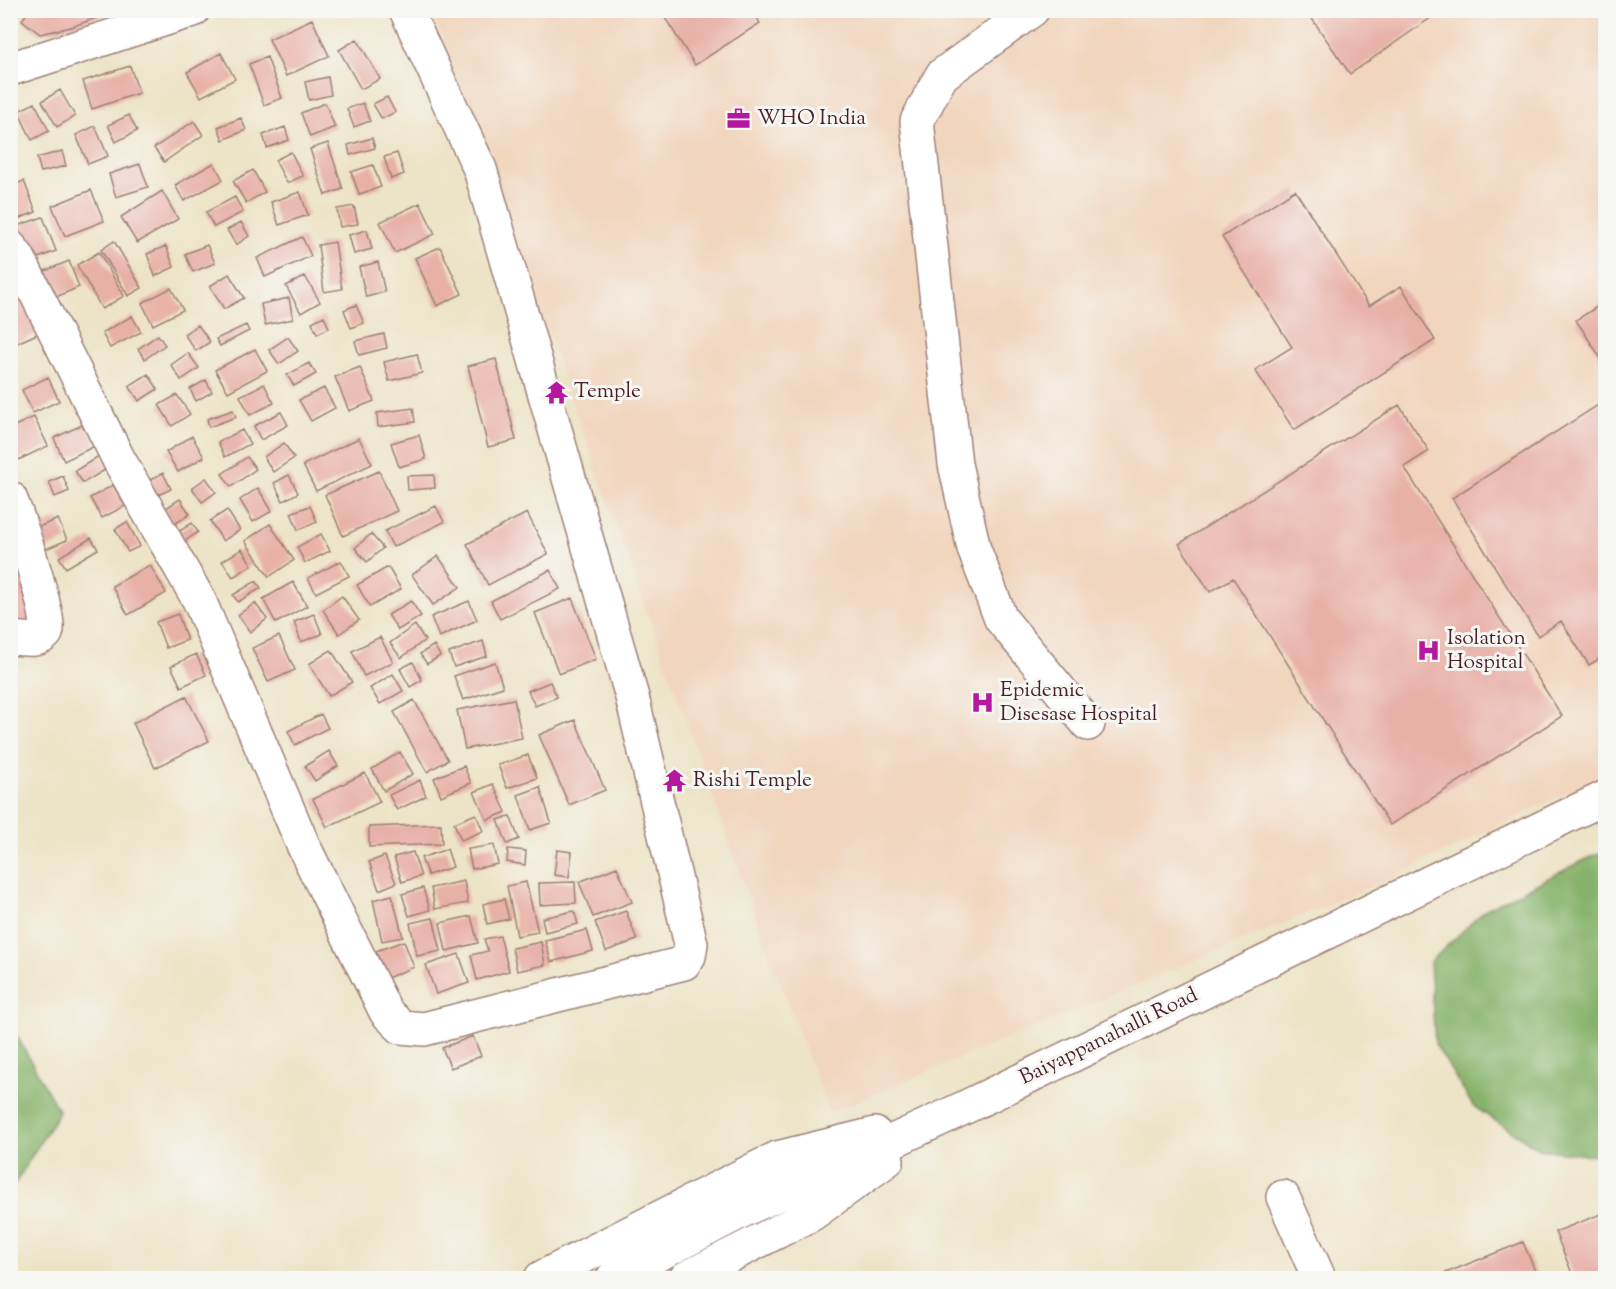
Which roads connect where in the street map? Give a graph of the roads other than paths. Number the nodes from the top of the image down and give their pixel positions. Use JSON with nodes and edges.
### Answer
{"nodes":[{"id":1,"x":193,"y":10,"type":"edge"},
{"id":2,"x":406,"y":10,"type":"edge"},
{"id":3,"x":1032,"y":10,"type":"edge"},
{"id":4,"x":13,"y":66,"type":"edge"},
{"id":5,"x":10,"y":247,"type":"edge"},
{"id":6,"x":10,"y":498,"type":"edge"},
{"id":7,"x":10,"y":638,"type":"edge"},
{"id":8,"x":1088,"y":724,"type":"dead end"},
{"id":9,"x":1605,"y":797,"type":"edge"},
{"id":10,"x":949,"y":1115,"type":"junction"},
{"id":11,"x":1283,"y":1197,"type":"dead end"},
{"id":12,"x":541,"y":1278,"type":"edge"},
{"id":13,"x":613,"y":1278,"type":"edge"},
{"id":14,"x":686,"y":1278,"type":"edge"},
{"id":15,"x":1318,"y":1278,"type":"edge"}],
"edges":[{"from":1,"to":4,"type":"street"},
{"from":2,"to":5,"type":"street"},
{"from":3,"to":8,"type":"street"},
{"from":6,"to":7,"type":"street"},
{"from":9,"to":10,"type":"street","name":"Baiyappanahalli Road"},
{"from":10,"to":12,"type":"street"},
{"from":10,"to":13,"type":"street","name":"Baiyappanahalli Road"},
{"from":10,"to":14,"type":"street"},
{"from":11,"to":15,"type":"street"}]}
